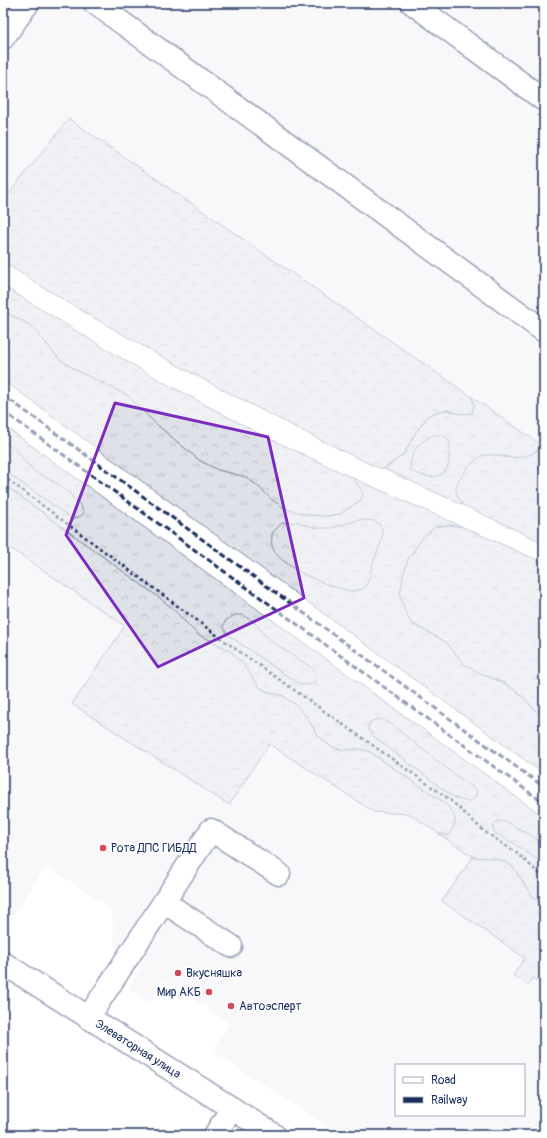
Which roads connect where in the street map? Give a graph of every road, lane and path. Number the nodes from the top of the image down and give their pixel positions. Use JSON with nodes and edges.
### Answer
{"nodes":[{"id":1,"x":28,"y":3,"type":"edge"},
{"id":2,"x":95,"y":3,"type":"edge"},
{"id":3,"x":412,"y":3,"type":"edge"},
{"id":4,"x":3,"y":38,"type":"edge"},
{"id":5,"x":544,"y":100,"type":"edge"},
{"id":6,"x":544,"y":331,"type":"edge"},
{"id":7,"x":3,"y":476,"type":"edge"},
{"id":8,"x":279,"y":874,"type":"dead end"},
{"id":9,"x":544,"y":878,"type":"edge"},
{"id":10,"x":164,"y":902,"type":"junction"},
{"id":11,"x":232,"y":946,"type":"dead end"},
{"id":12,"x":3,"y":963,"type":"edge"},
{"id":13,"x":88,"y":1018,"type":"junction"},
{"id":14,"x":232,"y":1108,"type":"junction"},
{"id":15,"x":215,"y":1135,"type":"edge"},
{"id":16,"x":274,"y":1135,"type":"edge"}],
"edges":[{"from":1,"to":4,"type":"street"},
{"from":2,"to":6,"type":"street"},
{"from":3,"to":5,"type":"street"},
{"from":7,"to":9,"type":"path"},
{"from":8,"to":10,"type":"street"},
{"from":10,"to":11,"type":"street"},
{"from":10,"to":13,"type":"street"},
{"from":12,"to":13,"type":"street","name":"Элеваторная улица"},
{"from":13,"to":14,"type":"street","name":"Элеваторная улица"},
{"from":14,"to":15,"type":"street"},
{"from":14,"to":16,"type":"street","name":"Элеваторная улица"}]}
